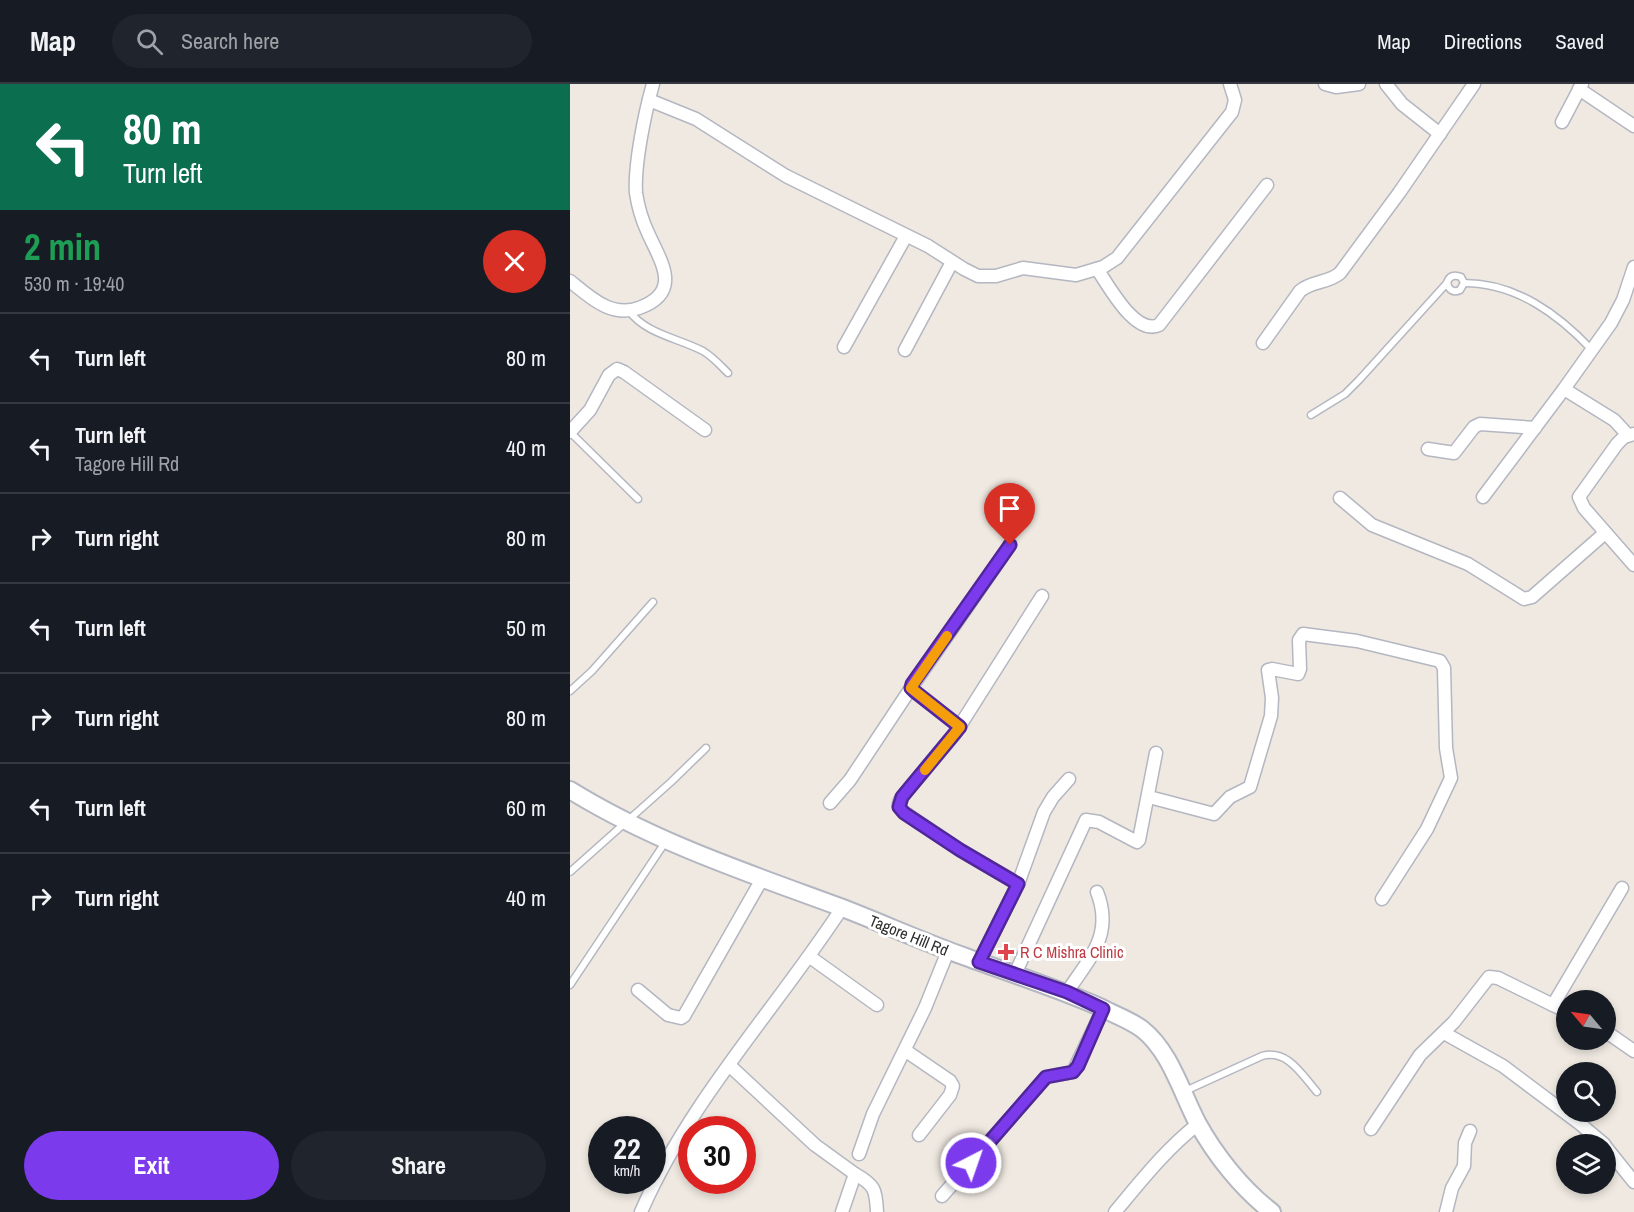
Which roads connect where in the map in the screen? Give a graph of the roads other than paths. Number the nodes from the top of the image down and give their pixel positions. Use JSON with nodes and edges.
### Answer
{"nodes":[{"id":1,"x":653,"y":84,"type":"edge"},
{"id":2,"x":1230,"y":84,"type":"edge"},
{"id":3,"x":1325,"y":84,"type":"edge"},
{"id":4,"x":1359,"y":84,"type":"edge"},
{"id":5,"x":1386,"y":84,"type":"edge"},
{"id":6,"x":1474,"y":84,"type":"edge"},
{"id":7,"x":1580,"y":87,"type":"edge"},
{"id":8,"x":649,"y":100,"type":"junction"},
{"id":9,"x":1562,"y":122,"type":"dead end"},
{"id":10,"x":1634,"y":125,"type":"edge"},
{"id":11,"x":1440,"y":134,"type":"junction"},
{"id":12,"x":1267,"y":185,"type":"dead end"},
{"id":13,"x":906,"y":236,"type":"junction"},
{"id":14,"x":952,"y":262,"type":"junction"},
{"id":15,"x":1634,"y":267,"type":"edge"},
{"id":16,"x":1094,"y":270,"type":"junction"},
{"id":17,"x":570,"y":281,"type":"edge"},
{"id":18,"x":1447,"y":283,"type":"junction"},
{"id":19,"x":1464,"y":284,"type":"junction"},
{"id":20,"x":628,"y":311,"type":"junction"},
{"id":21,"x":1263,"y":343,"type":"dead end"},
{"id":22,"x":844,"y":347,"type":"dead end"},
{"id":23,"x":905,"y":350,"type":"dead end"},
{"id":24,"x":1592,"y":350,"type":"junction"},
{"id":25,"x":728,"y":373,"type":"dead end"},
{"id":26,"x":1564,"y":389,"type":"junction"},
{"id":27,"x":1311,"y":414,"type":"dead end"},
{"id":28,"x":1535,"y":428,"type":"junction"},
{"id":29,"x":705,"y":430,"type":"dead end"},
{"id":30,"x":570,"y":431,"type":"edge"},
{"id":31,"x":1631,"y":435,"type":"edge"},
{"id":32,"x":1428,"y":449,"type":"dead end"},
{"id":33,"x":1483,"y":496,"type":"dead end"},
{"id":34,"x":1340,"y":498,"type":"dead end"},
{"id":35,"x":638,"y":499,"type":"dead end"},
{"id":36,"x":1605,"y":533,"type":"junction"},
{"id":37,"x":1010,"y":545,"type":"dead end"},
{"id":38,"x":1634,"y":565,"type":"edge"},
{"id":39,"x":1042,"y":596,"type":"dead end"},
{"id":40,"x":653,"y":602,"type":"dead end"},
{"id":41,"x":911,"y":688,"type":"junction"},
{"id":42,"x":570,"y":691,"type":"edge"},
{"id":43,"x":960,"y":727,"type":"junction"},
{"id":44,"x":706,"y":748,"type":"dead end"},
{"id":45,"x":1156,"y":753,"type":"dead end"},
{"id":46,"x":1069,"y":779,"type":"dead end"},
{"id":47,"x":570,"y":790,"type":"edge"},
{"id":48,"x":1149,"y":797,"type":"junction"},
{"id":49,"x":830,"y":803,"type":"dead end"},
{"id":50,"x":625,"y":821,"type":"junction"},
{"id":51,"x":667,"y":840,"type":"junction"},
{"id":52,"x":570,"y":872,"type":"edge"},
{"id":53,"x":762,"y":879,"type":"junction"},
{"id":54,"x":1018,"y":884,"type":"junction"},
{"id":55,"x":1622,"y":888,"type":"dead end"},
{"id":56,"x":1097,"y":892,"type":"dead end"},
{"id":57,"x":1382,"y":899,"type":"dead end"},
{"id":58,"x":842,"y":908,"type":"junction"},
{"id":59,"x":948,"y":951,"type":"junction"},
{"id":60,"x":810,"y":957,"type":"junction"},
{"id":61,"x":979,"y":962,"type":"junction"},
{"id":62,"x":1015,"y":974,"type":"junction"},
{"id":63,"x":570,"y":985,"type":"edge"},
{"id":64,"x":638,"y":990,"type":"dead end"},
{"id":65,"x":1067,"y":992,"type":"junction"},
{"id":66,"x":877,"y":1005,"type":"dead end"},
{"id":67,"x":1553,"y":1005,"type":"junction"},
{"id":68,"x":1556,"y":1006,"type":"edge"},
{"id":69,"x":1103,"y":1009,"type":"junction"},
{"id":70,"x":1444,"y":1033,"type":"junction"},
{"id":71,"x":1616,"y":1039,"type":"edge"},
{"id":72,"x":906,"y":1050,"type":"junction"},
{"id":73,"x":1634,"y":1051,"type":"edge"},
{"id":74,"x":729,"y":1065,"type":"junction"},
{"id":75,"x":1183,"y":1092,"type":"junction"},
{"id":76,"x":1317,"y":1092,"type":"dead end"},
{"id":77,"x":1198,"y":1124,"type":"junction"},
{"id":78,"x":1371,"y":1129,"type":"dead end"},
{"id":79,"x":1470,"y":1131,"type":"dead end"},
{"id":80,"x":1592,"y":1134,"type":"edge"},
{"id":81,"x":919,"y":1135,"type":"dead end"},
{"id":82,"x":859,"y":1154,"type":"dead end"},
{"id":83,"x":1616,"y":1160,"type":"edge"},
{"id":84,"x":855,"y":1174,"type":"junction"},
{"id":85,"x":1634,"y":1182,"type":"edge"},
{"id":86,"x":942,"y":1196,"type":"dead end"},
{"id":87,"x":641,"y":1212,"type":"edge"},
{"id":88,"x":842,"y":1212,"type":"edge"},
{"id":89,"x":877,"y":1212,"type":"edge"},
{"id":90,"x":1115,"y":1212,"type":"edge"},
{"id":91,"x":1272,"y":1212,"type":"edge"},
{"id":92,"x":1446,"y":1212,"type":"edge"}],
"edges":[{"from":1,"to":8,"type":"street"},
{"from":2,"to":16,"type":"street"},
{"from":3,"to":4,"type":"street"},
{"from":5,"to":11,"type":"street"},
{"from":6,"to":11,"type":"street"},
{"from":7,"to":9,"type":"street"},
{"from":7,"to":10,"type":"street"},
{"from":8,"to":13,"type":"street"},
{"from":8,"to":20,"type":"street"},
{"from":11,"to":21,"type":"street"},
{"from":12,"to":16,"type":"street"},
{"from":13,"to":14,"type":"street"},
{"from":13,"to":22,"type":"street"},
{"from":14,"to":16,"type":"street"},
{"from":14,"to":23,"type":"street"},
{"from":15,"to":24,"type":"street"},
{"from":17,"to":20,"type":"street"},
{"from":18,"to":19,"type":"lane"},
{"from":18,"to":19,"type":"lane"},
{"from":18,"to":27,"type":"lane"},
{"from":19,"to":24,"type":"lane"},
{"from":20,"to":25,"type":"lane"},
{"from":24,"to":26,"type":"street"},
{"from":26,"to":28,"type":"street"},
{"from":26,"to":31,"type":"street"},
{"from":28,"to":32,"type":"street"},
{"from":28,"to":33,"type":"street"},
{"from":29,"to":30,"type":"street"},
{"from":30,"to":35,"type":"lane"},
{"from":31,"to":36,"type":"street"},
{"from":34,"to":36,"type":"street"},
{"from":36,"to":38,"type":"street"},
{"from":37,"to":41,"type":"street"},
{"from":39,"to":43,"type":"street"},
{"from":40,"to":42,"type":"lane"},
{"from":41,"to":43,"type":"street"},
{"from":41,"to":49,"type":"street"},
{"from":43,"to":54,"type":"street"},
{"from":44,"to":50,"type":"lane"},
{"from":45,"to":48,"type":"street"},
{"from":46,"to":54,"type":"street"},
{"from":47,"to":50,"type":"main road","name":"Tagore Hill Rd"},
{"from":48,"to":57,"type":"street"},
{"from":48,"to":62,"type":"street"},
{"from":50,"to":51,"type":"main road","name":"Tagore Hill Rd"},
{"from":50,"to":52,"type":"lane"},
{"from":51,"to":53,"type":"main road","name":"Tagore Hill Rd"},
{"from":51,"to":63,"type":"lane"},
{"from":53,"to":58,"type":"main road","name":"Tagore Hill Rd"},
{"from":53,"to":64,"type":"street"},
{"from":54,"to":61,"type":"street"},
{"from":55,"to":67,"type":"street"},
{"from":56,"to":65,"type":"street"},
{"from":58,"to":59,"type":"main road","name":"Tagore Hill Rd"},
{"from":58,"to":60,"type":"street"},
{"from":59,"to":61,"type":"main road","name":"Tagore Hill Rd"},
{"from":59,"to":72,"type":"street"},
{"from":60,"to":66,"type":"street"},
{"from":60,"to":74,"type":"street"},
{"from":61,"to":62,"type":"main road","name":"Tagore Hill Rd"},
{"from":62,"to":65,"type":"main road","name":"Tagore Hill Rd"},
{"from":65,"to":69,"type":"main road","name":"Tagore Hill Rd"},
{"from":67,"to":68,"type":"street"},
{"from":67,"to":70,"type":"street"},
{"from":69,"to":75,"type":"main road","name":"Tagore Hill Rd"},
{"from":69,"to":86,"type":"street"},
{"from":70,"to":78,"type":"street"},
{"from":70,"to":80,"type":"street"},
{"from":71,"to":73,"type":"street"},
{"from":72,"to":81,"type":"street"},
{"from":72,"to":82,"type":"street"},
{"from":74,"to":84,"type":"street"},
{"from":74,"to":87,"type":"street"},
{"from":75,"to":76,"type":"lane"},
{"from":75,"to":77,"type":"main road","name":"Tagore Hill Rd"},
{"from":77,"to":90,"type":"street"},
{"from":77,"to":91,"type":"main road","name":"Tagore Hill Rd"},
{"from":79,"to":92,"type":"street"},
{"from":83,"to":85,"type":"street"},
{"from":84,"to":88,"type":"street"},
{"from":84,"to":89,"type":"street"}]}
